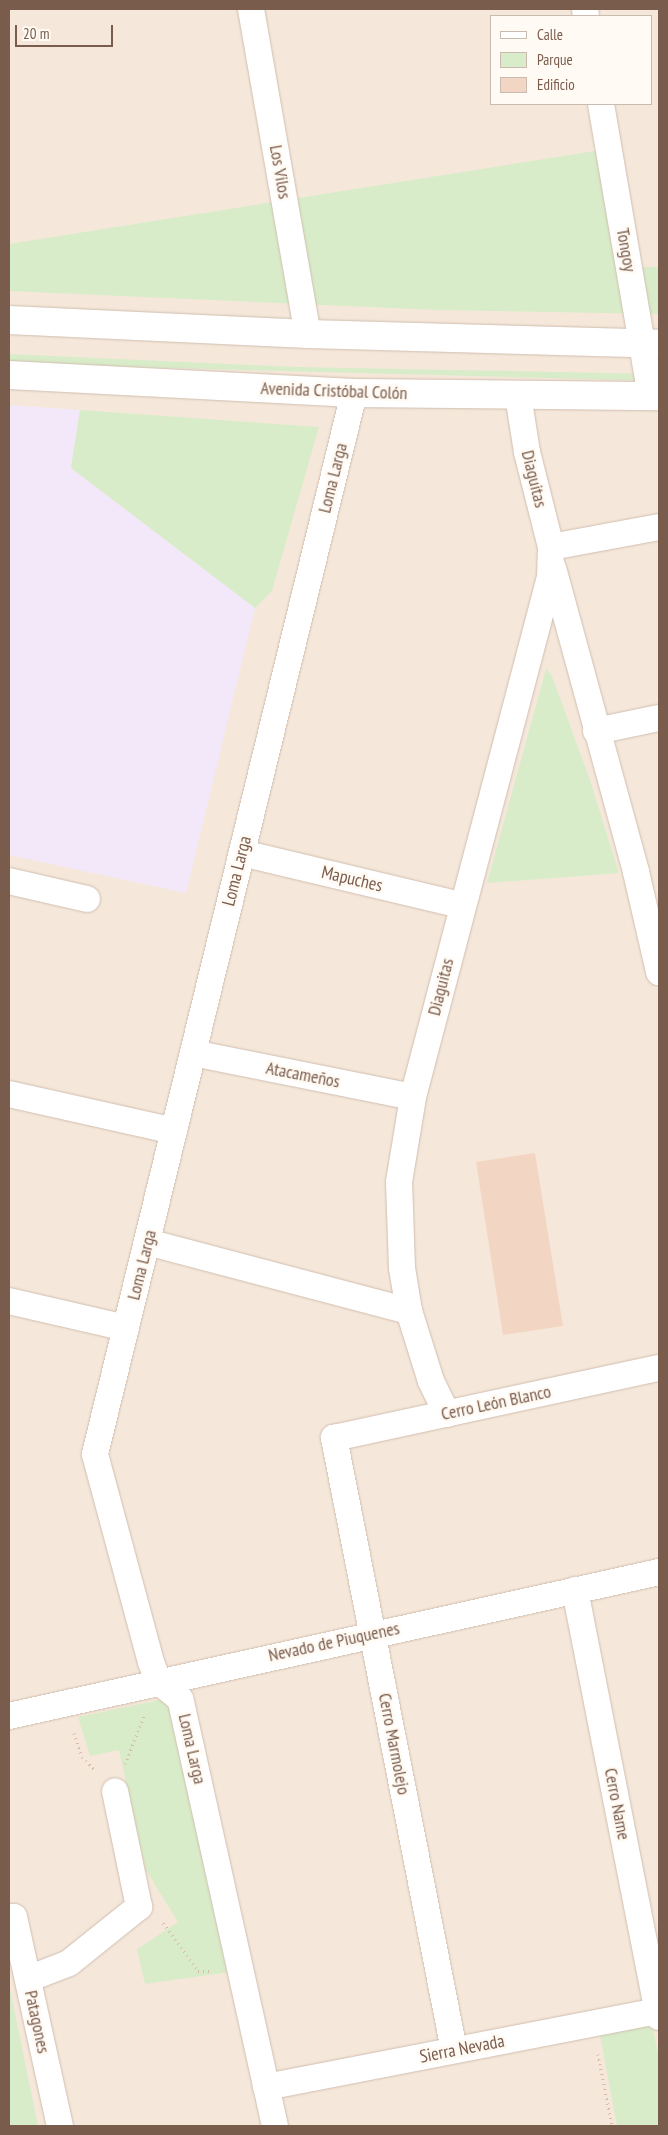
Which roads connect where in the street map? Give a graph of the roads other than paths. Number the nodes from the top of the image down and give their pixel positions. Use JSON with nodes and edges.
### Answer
{"nodes":[{"id":1,"x":251,"y":9,"type":"edge"},
{"id":2,"x":601,"y":105,"type":"edge"},
{"id":3,"x":9,"y":320,"type":"edge"},
{"id":4,"x":308,"y":334,"type":"junction"},
{"id":5,"x":650,"y":344,"type":"edge"},
{"id":6,"x":9,"y":375,"type":"edge"},
{"id":7,"x":354,"y":393,"type":"junction"},
{"id":8,"x":518,"y":395,"type":"junction"},
{"id":9,"x":655,"y":396,"type":"edge"},
{"id":10,"x":659,"y":527,"type":"edge"},
{"id":11,"x":551,"y":555,"type":"junction"},
{"id":12,"x":659,"y":718,"type":"edge"},
{"id":13,"x":596,"y":732,"type":"junction"},
{"id":14,"x":242,"y":853,"type":"junction"},
{"id":15,"x":9,"y":881,"type":"edge"},
{"id":16,"x":87,"y":898,"type":"dead end"},
{"id":17,"x":461,"y":905,"type":"junction"},
{"id":18,"x":659,"y":972,"type":"edge"},
{"id":19,"x":193,"y":1052,"type":"junction"},
{"id":20,"x":9,"y":1094,"type":"edge"},
{"id":21,"x":413,"y":1097,"type":"junction"},
{"id":22,"x":174,"y":1131,"type":"junction"},
{"id":23,"x":147,"y":1242,"type":"junction"},
{"id":24,"x":9,"y":1301,"type":"edge"},
{"id":25,"x":409,"y":1311,"type":"junction"},
{"id":26,"x":126,"y":1328,"type":"junction"},
{"id":27,"x":659,"y":1368,"type":"edge"},
{"id":28,"x":447,"y":1414,"type":"junction"},
{"id":29,"x":334,"y":1438,"type":"joint"},
{"id":30,"x":659,"y":1572,"type":"edge"},
{"id":31,"x":575,"y":1590,"type":"junction"},
{"id":32,"x":372,"y":1633,"type":"junction"},
{"id":33,"x":158,"y":1680,"type":"junction"},
{"id":34,"x":9,"y":1716,"type":"edge"},
{"id":35,"x":115,"y":1791,"type":"road end"},
{"id":36,"x":12,"y":1918,"type":"edge"},
{"id":37,"x":28,"y":1979,"type":"junction"},
{"id":38,"x":659,"y":2014,"type":"edge"},
{"id":39,"x":454,"y":2050,"type":"junction"},
{"id":40,"x":266,"y":2087,"type":"junction"},
{"id":41,"x":60,"y":2126,"type":"edge"},
{"id":42,"x":275,"y":2126,"type":"edge"}],
"edges":[{"from":1,"to":4,"type":"street","name":"Los Vilos"},
{"from":2,"to":5,"type":"street","name":"Tongoy"},
{"from":3,"to":4,"type":"street"},
{"from":4,"to":5,"type":"street"},
{"from":5,"to":9,"type":"street","name":"Tongoy"},
{"from":6,"to":7,"type":"street","name":"Avenida Cristóbal Colón"},
{"from":7,"to":8,"type":"street","name":"Avenida Cristóbal Colón"},
{"from":7,"to":14,"type":"street","name":"Loma Larga"},
{"from":8,"to":9,"type":"street","name":"Avenida Cristóbal Colón"},
{"from":8,"to":11,"type":"street","name":"Diaguitas"},
{"from":10,"to":11,"type":"street"},
{"from":11,"to":13,"type":"street","name":"Diaguitas"},
{"from":11,"to":17,"type":"street","name":"Diaguitas"},
{"from":12,"to":13,"type":"street"},
{"from":13,"to":18,"type":"street","name":"Diaguitas"},
{"from":14,"to":17,"type":"street","name":"Mapuches"},
{"from":14,"to":19,"type":"street","name":"Loma Larga"},
{"from":15,"to":16,"type":"street"},
{"from":17,"to":21,"type":"street","name":"Diaguitas"},
{"from":19,"to":21,"type":"street","name":"Atacameños"},
{"from":19,"to":22,"type":"street","name":"Loma Larga"},
{"from":20,"to":22,"type":"street"},
{"from":21,"to":25,"type":"street","name":"Diaguitas"},
{"from":22,"to":23,"type":"street","name":"Loma Larga"},
{"from":23,"to":25,"type":"street"},
{"from":23,"to":26,"type":"street","name":"Loma Larga"},
{"from":24,"to":26,"type":"street"},
{"from":25,"to":28,"type":"street","name":"Diaguitas"},
{"from":26,"to":33,"type":"street","name":"Loma Larga"},
{"from":27,"to":28,"type":"street","name":"Cerro León Blanco"},
{"from":28,"to":29,"type":"street","name":"Cerro León Blanco"},
{"from":29,"to":32,"type":"street","name":"Cerro Marmolejo"},
{"from":30,"to":31,"type":"street","name":"Nevado de Piuquenes"},
{"from":31,"to":32,"type":"street","name":"Nevado de Piuquenes"},
{"from":31,"to":38,"type":"street","name":"Cerro Name"},
{"from":32,"to":33,"type":"street","name":"Nevado de Piuquenes"},
{"from":32,"to":39,"type":"street","name":"Cerro Marmolejo"},
{"from":33,"to":34,"type":"street","name":"Nevado de Piuquenes"},
{"from":33,"to":40,"type":"street","name":"Loma Larga"},
{"from":35,"to":37,"type":"street"},
{"from":36,"to":37,"type":"street","name":"Patagones"},
{"from":37,"to":41,"type":"street","name":"Patagones"},
{"from":38,"to":39,"type":"street","name":"Sierra Nevada"},
{"from":39,"to":40,"type":"street","name":"Sierra Nevada"},
{"from":40,"to":42,"type":"street","name":"Loma Larga"}]}
